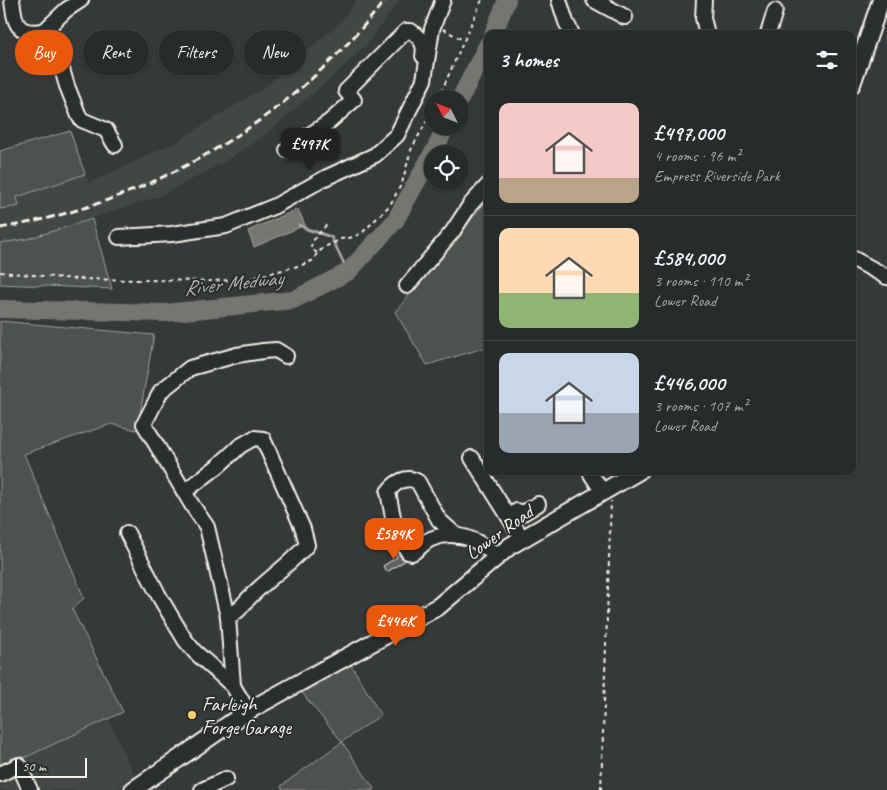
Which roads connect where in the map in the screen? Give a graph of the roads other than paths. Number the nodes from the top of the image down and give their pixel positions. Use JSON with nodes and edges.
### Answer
{"nodes":[{"id":1,"x":12,"y":0,"type":"edge"},
{"id":2,"x":81,"y":0,"type":"edge"},
{"id":3,"x":443,"y":0,"type":"edge"},
{"id":4,"x":560,"y":0,"type":"edge"},
{"id":5,"x":594,"y":0,"type":"edge"},
{"id":6,"x":704,"y":0,"type":"edge"},
{"id":7,"x":881,"y":0,"type":"edge"},
{"id":8,"x":775,"y":11,"type":"dead end"},
{"id":9,"x":625,"y":17,"type":"dead end"},
{"id":10,"x":22,"y":30,"type":"edge"},
{"id":11,"x":45,"y":30,"type":"edge"},
{"id":12,"x":570,"y":30,"type":"edge"},
{"id":13,"x":706,"y":30,"type":"edge"},
{"id":14,"x":772,"y":30,"type":"edge"},
{"id":15,"x":856,"y":72,"type":"edge"},
{"id":16,"x":64,"y":75,"type":"edge"},
{"id":17,"x":424,"y":80,"type":"junction"},
{"id":18,"x":115,"y":145,"type":"dead end"},
{"id":19,"x":287,"y":150,"type":"dead end"},
{"id":20,"x":484,"y":189,"type":"edge"},
{"id":21,"x":119,"y":237,"type":"dead end"},
{"id":22,"x":856,"y":260,"type":"edge"},
{"id":23,"x":887,"y":277,"type":"edge"},
{"id":24,"x":407,"y":286,"type":"dead end"},
{"id":25,"x":286,"y":356,"type":"dead end"},
{"id":26,"x":472,"y":458,"type":"dead end"},
{"id":27,"x":592,"y":475,"type":"edge"},
{"id":28,"x":632,"y":475,"type":"edge"},
{"id":29,"x":607,"y":489,"type":"junction"},
{"id":30,"x":184,"y":492,"type":"junction"},
{"id":31,"x":538,"y":504,"type":"dead end"},
{"id":32,"x":509,"y":517,"type":"junction"},
{"id":33,"x":127,"y":533,"type":"dead end"},
{"id":34,"x":457,"y":536,"type":"junction"},
{"id":35,"x":522,"y":538,"type":"junction"},
{"id":36,"x":496,"y":556,"type":"junction"},
{"id":37,"x":228,"y":617,"type":"junction"},
{"id":38,"x":234,"y":686,"type":"junction"},
{"id":39,"x":248,"y":711,"type":"junction"},
{"id":40,"x":0,"y":774,"type":"edge"},
{"id":41,"x":226,"y":779,"type":"dead end"},
{"id":42,"x":30,"y":790,"type":"edge"},
{"id":43,"x":133,"y":790,"type":"edge"},
{"id":44,"x":202,"y":790,"type":"edge"}],
"edges":[{"from":1,"to":10,"type":"street"},
{"from":2,"to":11,"type":"street"},
{"from":3,"to":17,"type":"street"},
{"from":4,"to":12,"type":"street"},
{"from":5,"to":9,"type":"street"},
{"from":6,"to":13,"type":"street"},
{"from":7,"to":15,"type":"main road"},
{"from":8,"to":14,"type":"street"},
{"from":16,"to":18,"type":"street"},
{"from":17,"to":19,"type":"street"},
{"from":17,"to":21,"type":"street"},
{"from":20,"to":24,"type":"street"},
{"from":22,"to":23,"type":"street"},
{"from":25,"to":30,"type":"street"},
{"from":26,"to":32,"type":"street"},
{"from":27,"to":29,"type":"street"},
{"from":28,"to":29,"type":"main road","name":"Lower Road"},
{"from":29,"to":35,"type":"main road","name":"Lower Road"},
{"from":30,"to":37,"type":"street"},
{"from":30,"to":37,"type":"street"},
{"from":31,"to":32,"type":"street"},
{"from":32,"to":35,"type":"street"},
{"from":33,"to":38,"type":"street"},
{"from":34,"to":34,"type":"street"},
{"from":34,"to":36,"type":"street"},
{"from":35,"to":36,"type":"main road","name":"Lower Road"},
{"from":36,"to":39,"type":"main road","name":"Lower Road"},
{"from":37,"to":38,"type":"street"},
{"from":38,"to":39,"type":"street"},
{"from":39,"to":43,"type":"main road","name":"Lower Road"},
{"from":40,"to":42,"type":"street"},
{"from":41,"to":44,"type":"street"}]}
